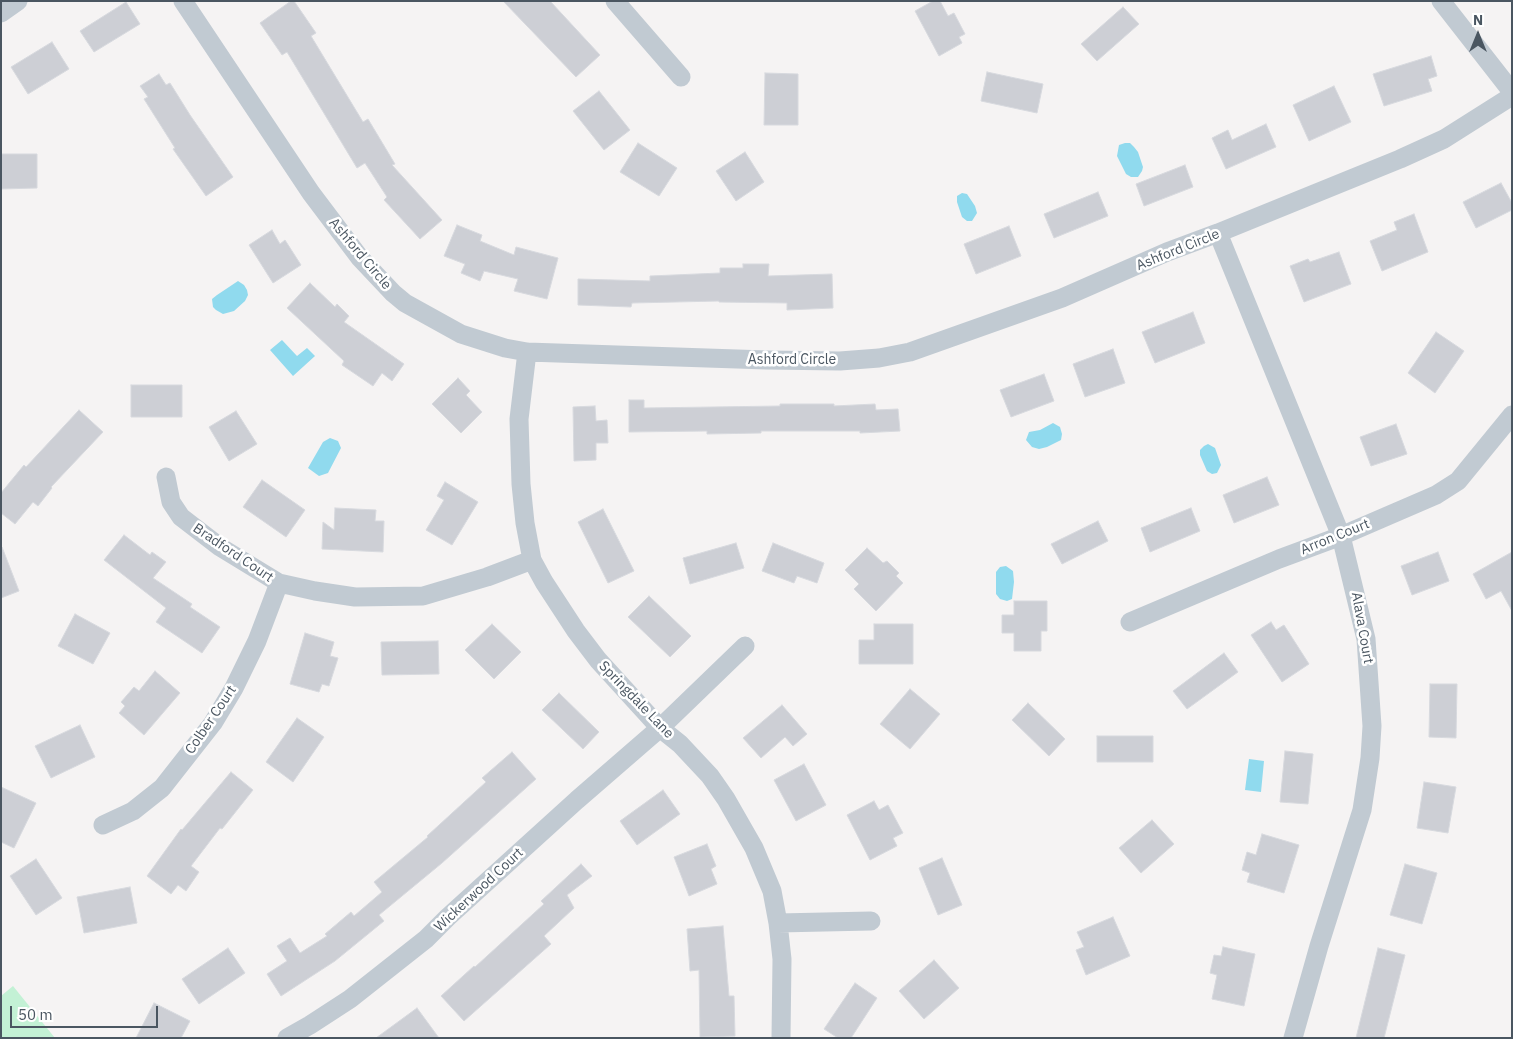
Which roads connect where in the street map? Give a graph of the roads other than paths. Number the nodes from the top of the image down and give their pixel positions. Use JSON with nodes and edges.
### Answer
{"nodes":[{"id":1,"x":18,"y":1,"type":"edge"},
{"id":2,"x":184,"y":1,"type":"edge"},
{"id":3,"x":615,"y":1,"type":"edge"},
{"id":4,"x":1442,"y":1,"type":"edge"},
{"id":5,"x":1,"y":13,"type":"edge"},
{"id":6,"x":682,"y":77,"type":"dead end"},
{"id":7,"x":1512,"y":94,"type":"edge"},
{"id":8,"x":1218,"y":234,"type":"junction"},
{"id":9,"x":527,"y":352,"type":"junction"},
{"id":10,"x":1512,"y":415,"type":"edge"},
{"id":11,"x":166,"y":477,"type":"dead end"},
{"id":12,"x":1341,"y":536,"type":"junction"},
{"id":13,"x":532,"y":560,"type":"junction"},
{"id":14,"x":279,"y":583,"type":"junction"},
{"id":15,"x":1130,"y":622,"type":"dead end"},
{"id":16,"x":745,"y":646,"type":"dead end"},
{"id":17,"x":660,"y":728,"type":"junction"},
{"id":18,"x":103,"y":825,"type":"dead end"},
{"id":19,"x":871,"y":921,"type":"dead end"},
{"id":20,"x":778,"y":923,"type":"junction"},
{"id":21,"x":287,"y":1038,"type":"edge"},
{"id":22,"x":781,"y":1038,"type":"edge"},
{"id":23,"x":1293,"y":1038,"type":"edge"}],
"edges":[{"from":1,"to":5,"type":"street"},
{"from":2,"to":9,"type":"street","name":"Ashford Circle"},
{"from":3,"to":6,"type":"street"},
{"from":4,"to":7,"type":"street"},
{"from":7,"to":8,"type":"street","name":"Ashford Circle"},
{"from":8,"to":9,"type":"street","name":"Ashford Circle"},
{"from":8,"to":12,"type":"street","name":"Alava Court"},
{"from":9,"to":13,"type":"street","name":"Springdale Lane"},
{"from":10,"to":12,"type":"street","name":"Arron Court"},
{"from":11,"to":14,"type":"street","name":"Bradford Court"},
{"from":12,"to":15,"type":"street","name":"Arron Court"},
{"from":12,"to":23,"type":"street","name":"Alava Court"},
{"from":13,"to":14,"type":"street","name":"Bradford Court"},
{"from":13,"to":17,"type":"street","name":"Springdale Lane"},
{"from":14,"to":18,"type":"street","name":"Colber Court"},
{"from":16,"to":17,"type":"street","name":"Wickerwood Court"},
{"from":17,"to":20,"type":"street","name":"Springdale Lane"},
{"from":17,"to":21,"type":"street","name":"Wickerwood Court"},
{"from":19,"to":20,"type":"street"},
{"from":20,"to":22,"type":"street","name":"Springdale Lane"}]}
